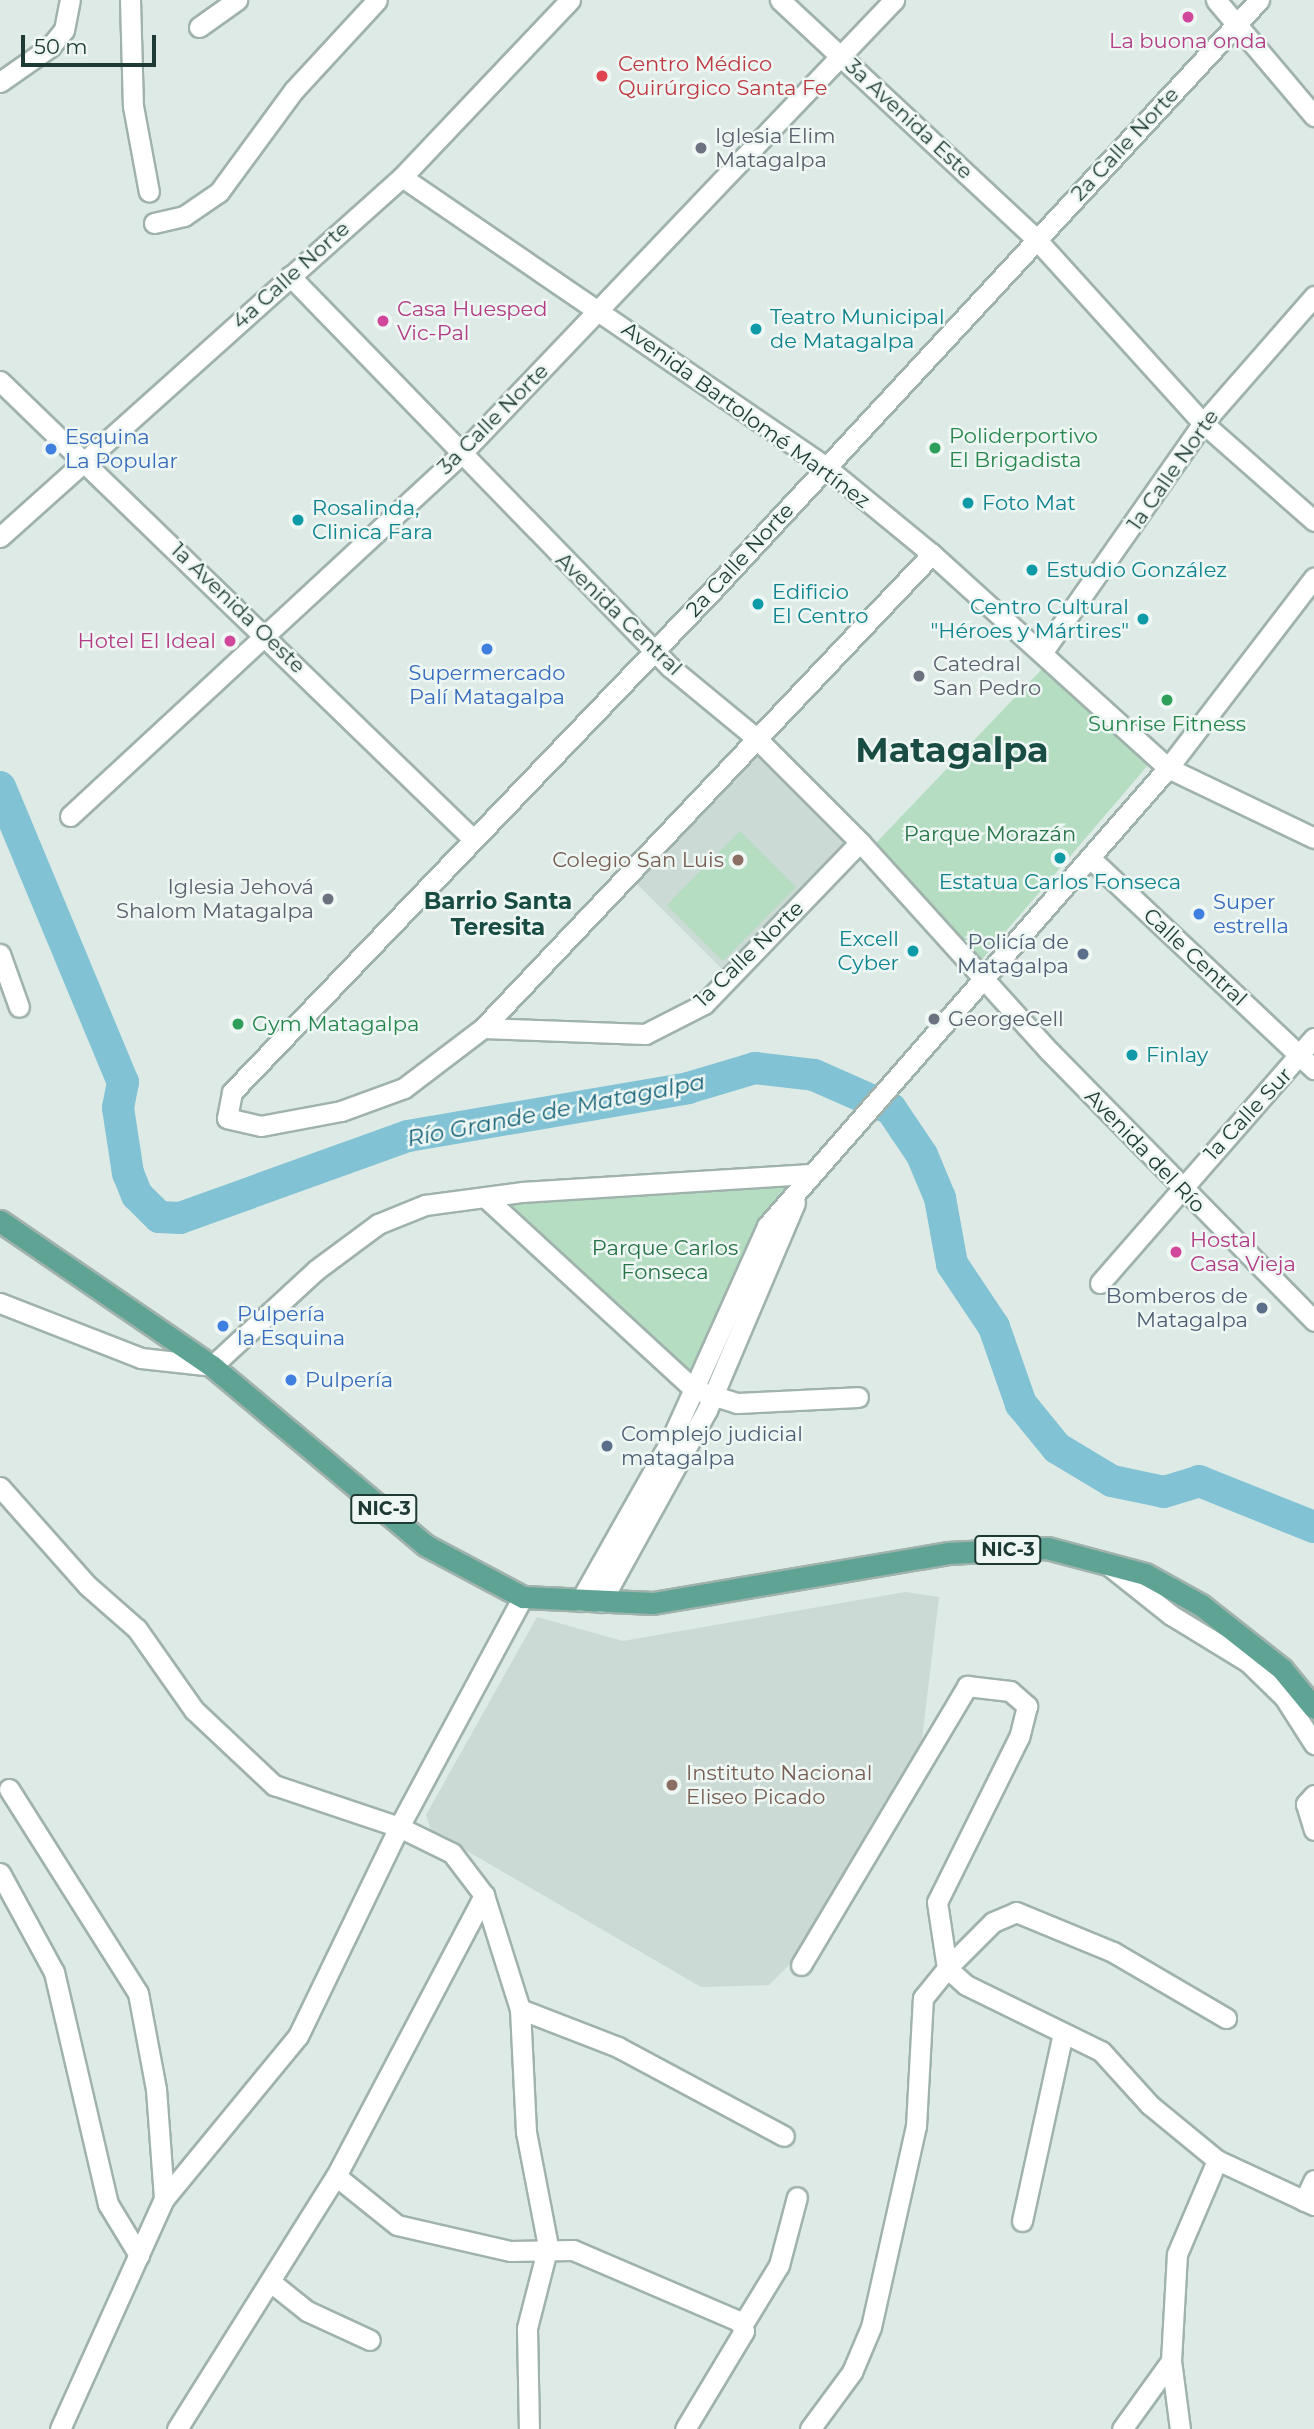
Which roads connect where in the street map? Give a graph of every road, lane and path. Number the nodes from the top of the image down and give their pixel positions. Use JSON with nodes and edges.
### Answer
{"nodes":[{"id":1,"x":130,"y":0,"type":"edge"},
{"id":2,"x":237,"y":0,"type":"edge"},
{"id":3,"x":377,"y":0,"type":"edge"},
{"id":4,"x":570,"y":0,"type":"edge"},
{"id":5,"x":780,"y":0,"type":"edge"},
{"id":6,"x":894,"y":0,"type":"edge"},
{"id":7,"x":1216,"y":0,"type":"edge"},
{"id":8,"x":1259,"y":0,"type":"edge"},
{"id":9,"x":70,"y":6,"type":"edge"},
{"id":10,"x":1237,"y":24,"type":"junction"},
{"id":11,"x":199,"y":27,"type":"dead end"},
{"id":12,"x":841,"y":56,"type":"junction"},
{"id":13,"x":0,"y":82,"type":"edge"},
{"id":14,"x":1314,"y":116,"type":"edge"},
{"id":15,"x":402,"y":177,"type":"junction"},
{"id":16,"x":149,"y":192,"type":"dead end"},
{"id":17,"x":154,"y":223,"type":"dead end"},
{"id":18,"x":1036,"y":239,"type":"junction"},
{"id":19,"x":290,"y":276,"type":"junction"},
{"id":20,"x":1314,"y":296,"type":"edge"},
{"id":21,"x":599,"y":310,"type":"junction"},
{"id":22,"x":0,"y":381,"type":"edge"},
{"id":23,"x":1203,"y":423,"type":"junction"},
{"id":24,"x":460,"y":455,"type":"junction"},
{"id":25,"x":84,"y":462,"type":"junction"},
{"id":26,"x":826,"y":467,"type":"junction"},
{"id":27,"x":1314,"y":521,"type":"edge"},
{"id":28,"x":0,"y":537,"type":"edge"},
{"id":29,"x":932,"y":554,"type":"junction"},
{"id":30,"x":1314,"y":578,"type":"edge"},
{"id":31,"x":270,"y":636,"type":"junction"},
{"id":32,"x":654,"y":651,"type":"junction"},
{"id":33,"x":1042,"y":653,"type":"junction"},
{"id":34,"x":756,"y":738,"type":"junction"},
{"id":35,"x":1168,"y":768,"type":"junction"},
{"id":36,"x":70,"y":816,"type":"dead end"},
{"id":37,"x":1314,"y":838,"type":"edge"},
{"id":38,"x":473,"y":839,"type":"junction"},
{"id":39,"x":860,"y":842,"type":"junction"},
{"id":40,"x":1090,"y":858,"type":"junction"},
{"id":41,"x":0,"y":954,"type":"edge"},
{"id":42,"x":980,"y":978,"type":"junction"},
{"id":43,"x":19,"y":1007,"type":"dead end"},
{"id":44,"x":483,"y":1028,"type":"junction"},
{"id":45,"x":1314,"y":1038,"type":"edge"},
{"id":46,"x":1307,"y":1063,"type":"edge"},
{"id":47,"x":808,"y":1174,"type":"junction"},
{"id":48,"x":1180,"y":1188,"type":"junction"},
{"id":49,"x":487,"y":1199,"type":"junction"},
{"id":50,"x":0,"y":1221,"type":"edge"},
{"id":51,"x":1100,"y":1283,"type":"dead end"},
{"id":52,"x":0,"y":1303,"type":"edge"},
{"id":53,"x":1314,"y":1321,"type":"edge"},
{"id":54,"x":212,"y":1366,"type":"junction"},
{"id":55,"x":703,"y":1394,"type":"junction"},
{"id":56,"x":858,"y":1397,"type":"dead end"},
{"id":57,"x":0,"y":1487,"type":"edge"},
{"id":58,"x":1101,"y":1559,"type":"junction"},
{"id":59,"x":523,"y":1597,"type":"junction"},
{"id":60,"x":590,"y":1601,"type":"junction"},
{"id":61,"x":1314,"y":1708,"type":"edge"},
{"id":62,"x":1314,"y":1744,"type":"edge"},
{"id":63,"x":9,"y":1789,"type":"dead end"},
{"id":64,"x":1314,"y":1795,"type":"edge"},
{"id":65,"x":399,"y":1828,"type":"junction"},
{"id":66,"x":1314,"y":1830,"type":"edge"},
{"id":67,"x":0,"y":1873,"type":"edge"},
{"id":68,"x":484,"y":1895,"type":"junction"},
{"id":69,"x":801,"y":1965,"type":"dead end"},
{"id":70,"x":947,"y":1968,"type":"junction"},
{"id":71,"x":520,"y":2009,"type":"junction"},
{"id":72,"x":1226,"y":2018,"type":"dead end"},
{"id":73,"x":1062,"y":2037,"type":"junction"},
{"id":74,"x":784,"y":2136,"type":"dead end"},
{"id":75,"x":1217,"y":2160,"type":"junction"},
{"id":76,"x":336,"y":2176,"type":"junction"},
{"id":77,"x":1314,"y":2180,"type":"edge"},
{"id":78,"x":797,"y":2197,"type":"dead end"},
{"id":79,"x":164,"y":2199,"type":"junction"},
{"id":80,"x":1309,"y":2203,"type":"edge"},
{"id":81,"x":1022,"y":2221,"type":"dead end"},
{"id":82,"x":548,"y":2246,"type":"junction"},
{"id":83,"x":139,"y":2255,"type":"junction"},
{"id":84,"x":272,"y":2283,"type":"junction"},
{"id":85,"x":743,"y":2324,"type":"junction"},
{"id":86,"x":370,"y":2340,"type":"dead end"},
{"id":87,"x":1171,"y":2361,"type":"junction"},
{"id":88,"x":60,"y":2429,"type":"edge"},
{"id":89,"x":177,"y":2429,"type":"edge"},
{"id":90,"x":529,"y":2429,"type":"edge"},
{"id":91,"x":685,"y":2429,"type":"edge"},
{"id":92,"x":810,"y":2429,"type":"edge"},
{"id":93,"x":1122,"y":2429,"type":"edge"},
{"id":94,"x":1180,"y":2429,"type":"edge"}],
"edges":[{"from":1,"to":16,"type":"street"},
{"from":2,"to":11,"type":"street"},
{"from":3,"to":17,"type":"street"},
{"from":4,"to":15,"type":"street","name":"4a Calle Norte"},
{"from":5,"to":12,"type":"street","name":"3a Avenida Este"},
{"from":6,"to":12,"type":"street","name":"3a Calle Norte"},
{"from":7,"to":10,"type":"street"},
{"from":8,"to":10,"type":"street","name":"2a Calle Norte"},
{"from":9,"to":13,"type":"street"},
{"from":10,"to":14,"type":"street"},
{"from":10,"to":18,"type":"street","name":"2a Calle Norte"},
{"from":12,"to":18,"type":"street","name":"3a Avenida Este"},
{"from":12,"to":21,"type":"street","name":"3a Calle Norte"},
{"from":15,"to":19,"type":"street","name":"4a Calle Norte"},
{"from":15,"to":21,"type":"street","name":"Avenida Bartolomé Martínez"},
{"from":18,"to":23,"type":"street","name":"3a Avenida Este"},
{"from":18,"to":26,"type":"street","name":"2a Calle Norte"},
{"from":19,"to":24,"type":"street","name":"Avenida Central"},
{"from":19,"to":25,"type":"street","name":"4a Calle Norte"},
{"from":20,"to":23,"type":"street","name":"1a Calle Norte"},
{"from":21,"to":24,"type":"street","name":"3a Calle Norte"},
{"from":21,"to":26,"type":"street","name":"Avenida Bartolomé Martínez"},
{"from":22,"to":25,"type":"street","name":"1a Avenida Oeste"},
{"from":23,"to":27,"type":"street","name":"3a Avenida Este"},
{"from":23,"to":33,"type":"street","name":"1a Calle Norte"},
{"from":24,"to":31,"type":"street","name":"3a Calle Norte"},
{"from":24,"to":32,"type":"street","name":"Avenida Central"},
{"from":25,"to":28,"type":"street","name":"4a Calle Norte"},
{"from":25,"to":31,"type":"street","name":"1a Avenida Oeste"},
{"from":26,"to":29,"type":"street","name":"Avenida Bartolomé Martínez"},
{"from":26,"to":32,"type":"street","name":"2a Calle Norte"},
{"from":29,"to":33,"type":"street","name":"Avenida Bartolomé Martínez"},
{"from":29,"to":34,"type":"street"},
{"from":30,"to":35,"type":"street"},
{"from":31,"to":36,"type":"street","name":"3a Calle Norte"},
{"from":31,"to":38,"type":"street","name":"1a Avenida Oeste"},
{"from":32,"to":34,"type":"street","name":"Avenida Central"},
{"from":32,"to":38,"type":"street","name":"2a Calle Norte"},
{"from":33,"to":35,"type":"street","name":"Avenida Bartolomé Martínez"},
{"from":34,"to":39,"type":"street","name":"Avenida Central"},
{"from":34,"to":44,"type":"street"},
{"from":35,"to":37,"type":"street","name":"Avenida Bartolomé Martínez"},
{"from":35,"to":40,"type":"street"},
{"from":38,"to":44,"type":"street","name":"2a Calle Norte"},
{"from":39,"to":42,"type":"street","name":"Avenida Central"},
{"from":39,"to":44,"type":"street","name":"1a Calle Norte"},
{"from":40,"to":42,"type":"street"},
{"from":40,"to":46,"type":"street","name":"Calle Central"},
{"from":41,"to":43,"type":"street"},
{"from":42,"to":47,"type":"street"},
{"from":42,"to":48,"type":"street","name":"Avenida del Río"},
{"from":45,"to":46,"type":"street","name":"1a Calle Sur"},
{"from":46,"to":48,"type":"street","name":"1a Calle Sur"},
{"from":47,"to":49,"type":"street"},
{"from":47,"to":55,"type":"street"},
{"from":48,"to":51,"type":"street","name":"1a Calle Sur"},
{"from":48,"to":53,"type":"street","name":"Avenida del Río"},
{"from":49,"to":54,"type":"street"},
{"from":49,"to":55,"type":"street"},
{"from":50,"to":54,"type":"main road","number":"NIC-3"},
{"from":52,"to":54,"type":"street"},
{"from":54,"to":59,"type":"main road","number":"NIC-3"},
{"from":55,"to":56,"type":"street"},
{"from":55,"to":60,"type":"street"},
{"from":57,"to":65,"type":"street"},
{"from":58,"to":60,"type":"main road","number":"NIC-3"},
{"from":58,"to":61,"type":"main road","number":"NIC-3"},
{"from":58,"to":62,"type":"street"},
{"from":59,"to":60,"type":"main road","number":"NIC-3"},
{"from":59,"to":65,"type":"street"},
{"from":63,"to":79,"type":"street"},
{"from":64,"to":66,"type":"street"},
{"from":65,"to":68,"type":"street"},
{"from":65,"to":79,"type":"street"},
{"from":67,"to":83,"type":"street"},
{"from":68,"to":71,"type":"street"},
{"from":68,"to":76,"type":"street"},
{"from":69,"to":70,"type":"street"},
{"from":70,"to":72,"type":"street"},
{"from":70,"to":73,"type":"street"},
{"from":70,"to":92,"type":"street"},
{"from":71,"to":74,"type":"street"},
{"from":71,"to":82,"type":"street"},
{"from":73,"to":75,"type":"street"},
{"from":73,"to":81,"type":"street"},
{"from":75,"to":80,"type":"street"},
{"from":75,"to":87,"type":"street"},
{"from":76,"to":82,"type":"street"},
{"from":76,"to":84,"type":"street"},
{"from":77,"to":80,"type":"street"},
{"from":78,"to":85,"type":"street"},
{"from":79,"to":83,"type":"street"},
{"from":82,"to":85,"type":"street"},
{"from":82,"to":90,"type":"street"},
{"from":83,"to":88,"type":"street"},
{"from":84,"to":86,"type":"street"},
{"from":84,"to":89,"type":"street"},
{"from":85,"to":91,"type":"street"},
{"from":87,"to":93,"type":"street"},
{"from":87,"to":94,"type":"street"}]}
